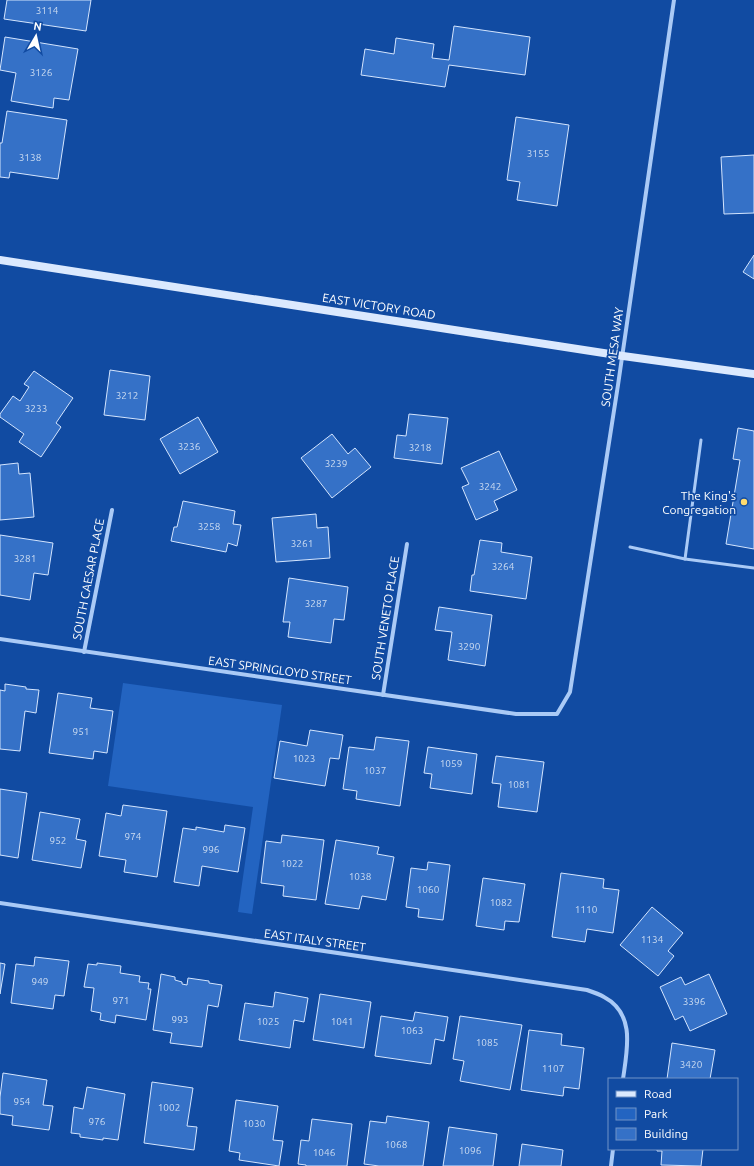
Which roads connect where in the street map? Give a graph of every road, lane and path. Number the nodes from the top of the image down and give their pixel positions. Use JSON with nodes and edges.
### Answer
{"nodes":[{"id":1,"x":674,"y":0,"type":"edge"},
{"id":2,"x":0,"y":260,"type":"edge"},
{"id":3,"x":623,"y":356,"type":"junction"},
{"id":4,"x":754,"y":374,"type":"edge"},
{"id":5,"x":701,"y":440,"type":"dead end"},
{"id":6,"x":112,"y":510,"type":"dead end"},
{"id":7,"x":407,"y":544,"type":"dead end"},
{"id":8,"x":630,"y":547,"type":"dead end"},
{"id":9,"x":685,"y":559,"type":"junction"},
{"id":10,"x":754,"y":568,"type":"edge"},
{"id":11,"x":0,"y":639,"type":"edge"},
{"id":12,"x":84,"y":652,"type":"junction"},
{"id":13,"x":383,"y":695,"type":"junction"},
{"id":14,"x":557,"y":714,"type":"joint"},
{"id":15,"x":0,"y":904,"type":"edge"},
{"id":16,"x":623,"y":1078,"type":"edge"},
{"id":17,"x":613,"y":1150,"type":"edge"},
{"id":18,"x":611,"y":1166,"type":"edge"}],
"edges":[{"from":1,"to":3,"type":"street","name":"SOUTH MESA WAY"},
{"from":2,"to":3,"type":"main road","name":"EAST VICTORY ROAD"},
{"from":3,"to":4,"type":"main road","name":"EAST VICTORY ROAD"},
{"from":3,"to":14,"type":"street","name":"SOUTH MESA WAY"},
{"from":5,"to":9,"type":"lane"},
{"from":6,"to":12,"type":"street","name":"SOUTH CAESAR PLACE"},
{"from":7,"to":13,"type":"street","name":"SOUTH VENETO PLACE"},
{"from":8,"to":9,"type":"lane"},
{"from":9,"to":10,"type":"lane"},
{"from":11,"to":12,"type":"street","name":"EAST SPRINGLOYD STREET"},
{"from":12,"to":13,"type":"street","name":"EAST SPRINGLOYD STREET"},
{"from":13,"to":14,"type":"street","name":"EAST SPRINGLOYD STREET"},
{"from":15,"to":16,"type":"street","name":"EAST ITALY STREET"},
{"from":17,"to":18,"type":"street"}]}
